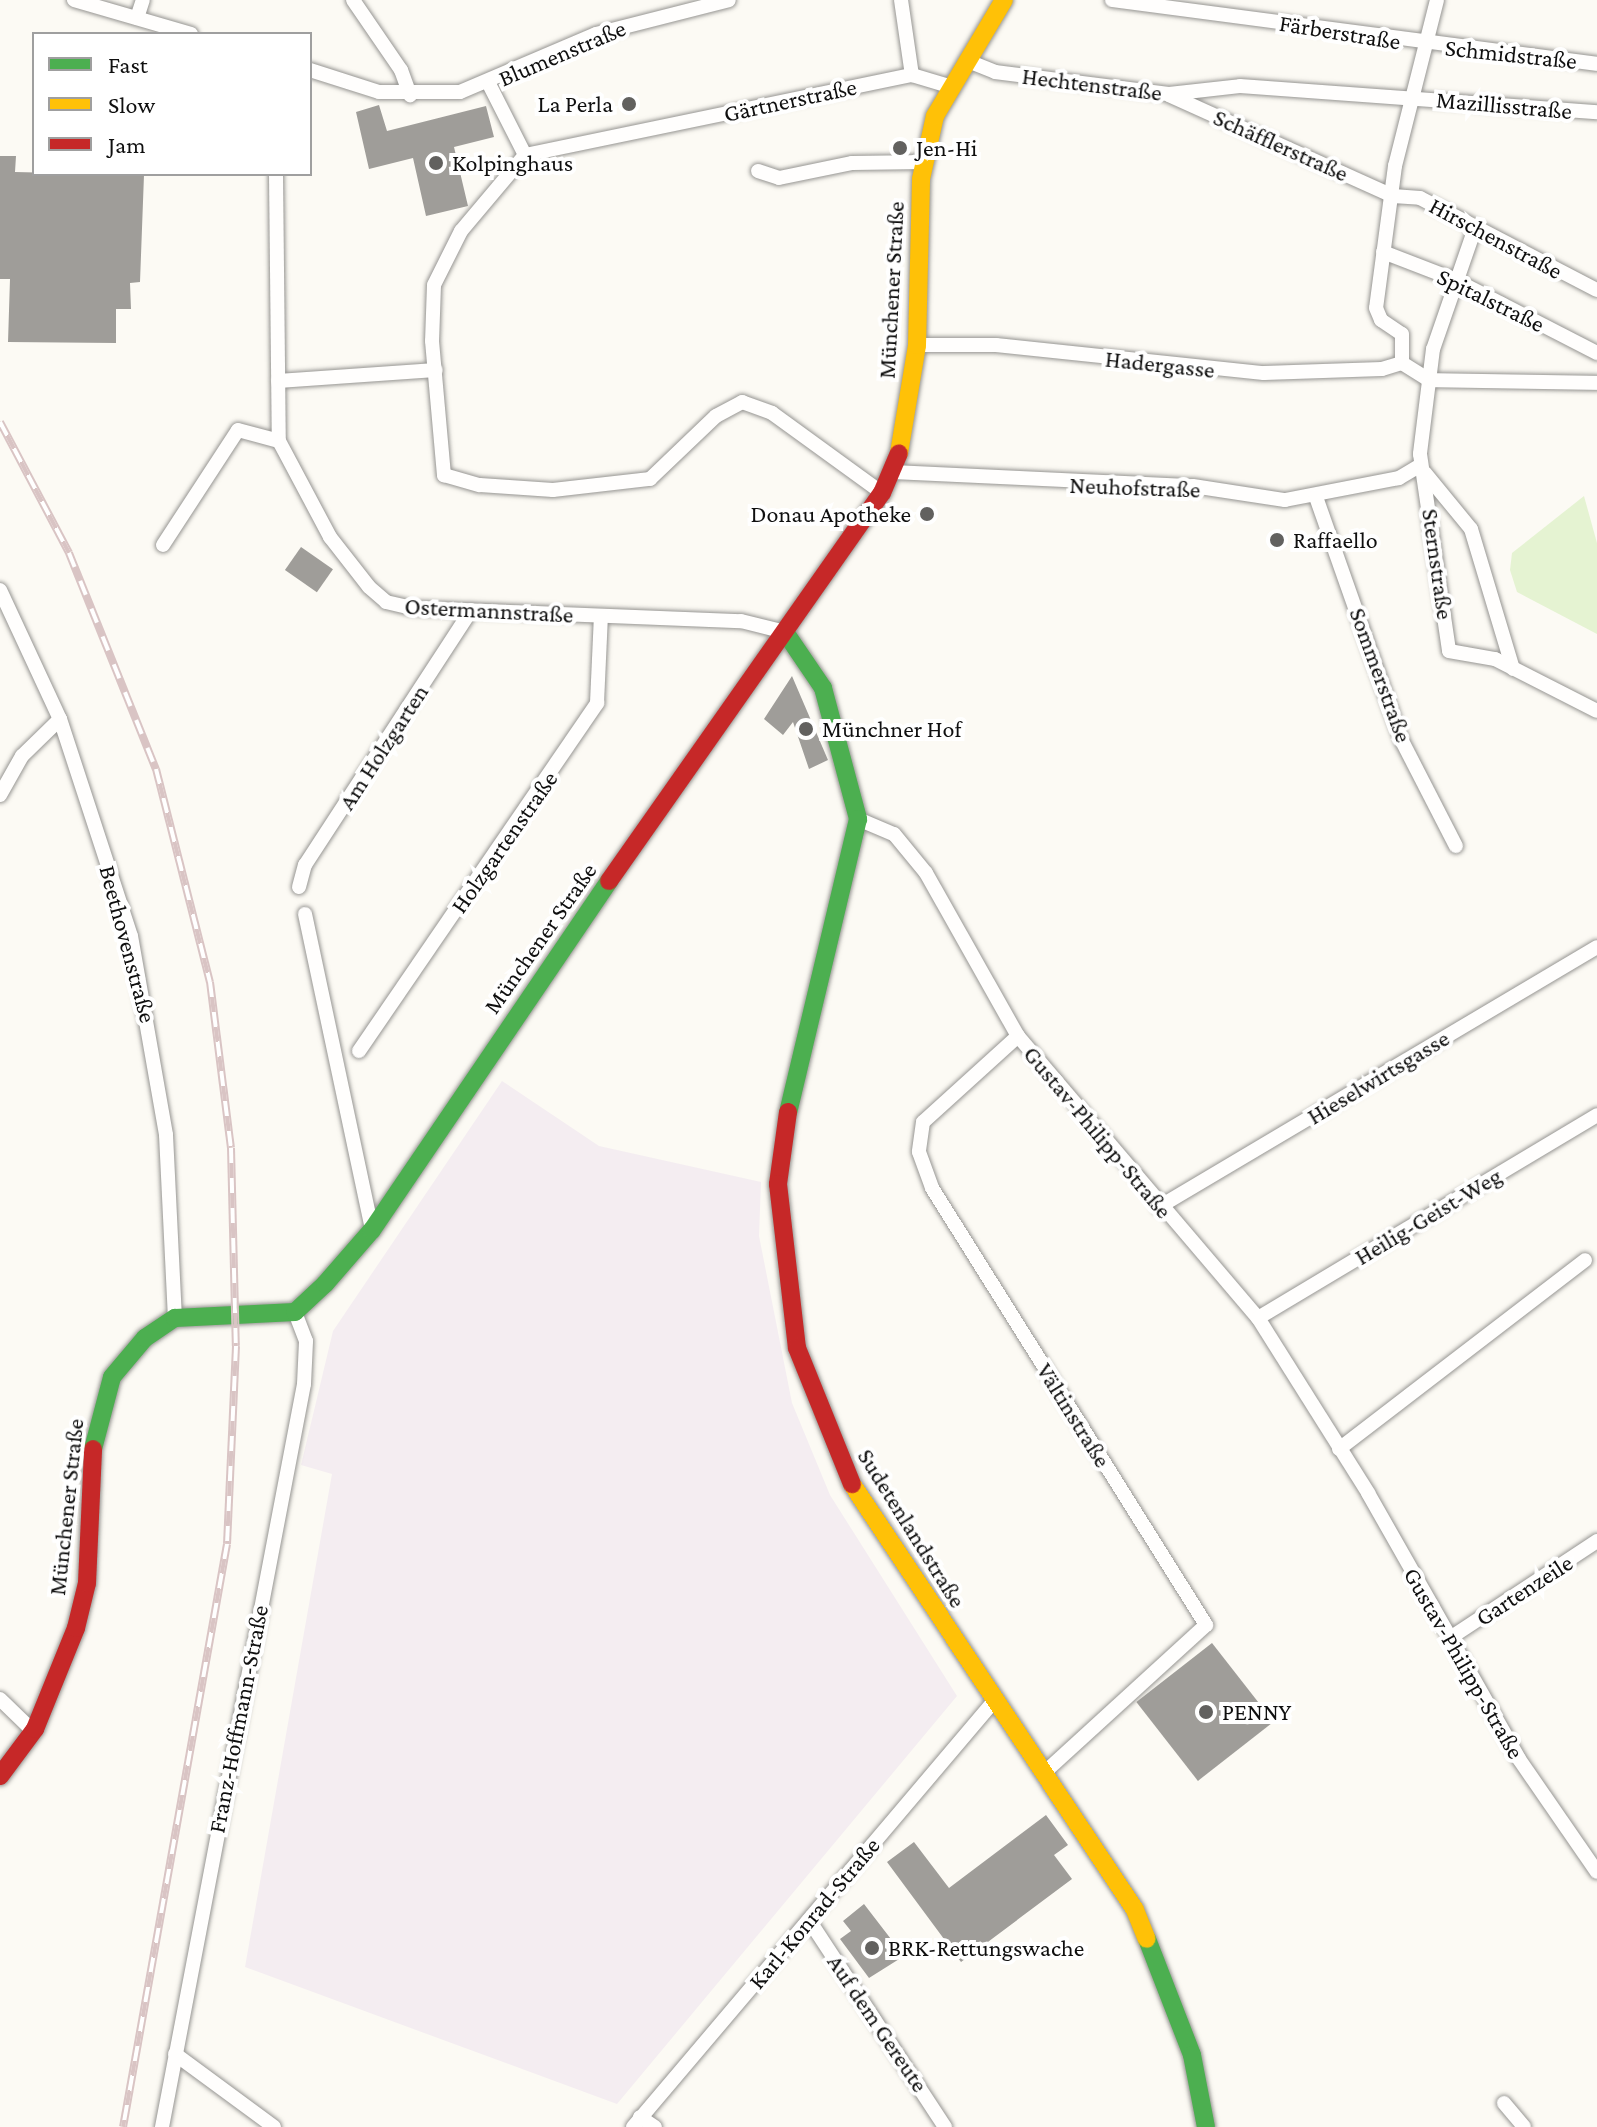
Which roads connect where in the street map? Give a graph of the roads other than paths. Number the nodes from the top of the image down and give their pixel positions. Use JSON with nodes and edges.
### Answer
{"nodes":[{"id":1,"x":74,"y":0,"type":"edge"},
{"id":2,"x":143,"y":0,"type":"edge"},
{"id":3,"x":353,"y":0,"type":"edge"},
{"id":4,"x":729,"y":0,"type":"edge"},
{"id":5,"x":901,"y":0,"type":"edge"},
{"id":6,"x":1004,"y":0,"type":"edge"},
{"id":7,"x":1112,"y":0,"type":"edge"},
{"id":8,"x":1437,"y":0,"type":"edge"},
{"id":9,"x":137,"y":18,"type":"junction"},
{"id":10,"x":184,"y":32,"type":"edge"},
{"id":11,"x":1426,"y":45,"type":"junction"},
{"id":12,"x":968,"y":61,"type":"junction"},
{"id":13,"x":1597,"y":64,"type":"edge"},
{"id":14,"x":312,"y":70,"type":"edge"},
{"id":15,"x":912,"y":75,"type":"junction"},
{"id":16,"x":489,"y":84,"type":"junction"},
{"id":17,"x":952,"y":87,"type":"junction"},
{"id":18,"x":1169,"y":94,"type":"junction"},
{"id":19,"x":410,"y":95,"type":"junction"},
{"id":20,"x":1411,"y":97,"type":"junction"},
{"id":21,"x":1597,"y":112,"type":"edge"},
{"id":22,"x":525,"y":155,"type":"junction"},
{"id":23,"x":924,"y":162,"type":"junction"},
{"id":24,"x":758,"y":171,"type":"dead end"},
{"id":25,"x":276,"y":176,"type":"edge"},
{"id":26,"x":1393,"y":196,"type":"junction"},
{"id":27,"x":1475,"y":228,"type":"junction"},
{"id":28,"x":1383,"y":252,"type":"junction"},
{"id":29,"x":1453,"y":279,"type":"junction"},
{"id":30,"x":1597,"y":290,"type":"edge"},
{"id":31,"x":917,"y":345,"type":"junction"},
{"id":32,"x":1597,"y":353,"type":"edge"},
{"id":33,"x":1402,"y":363,"type":"junction"},
{"id":34,"x":436,"y":370,"type":"junction"},
{"id":35,"x":1429,"y":380,"type":"junction"},
{"id":36,"x":278,"y":381,"type":"junction"},
{"id":37,"x":1597,"y":383,"type":"edge"},
{"id":38,"x":279,"y":441,"type":"junction"},
{"id":39,"x":1419,"y":466,"type":"junction"},
{"id":40,"x":893,"y":472,"type":"junction"},
{"id":41,"x":882,"y":493,"type":"junction"},
{"id":42,"x":1316,"y":497,"type":"junction"},
{"id":43,"x":163,"y":545,"type":"dead end"},
{"id":44,"x":0,"y":590,"type":"edge"},
{"id":45,"x":471,"y":610,"type":"junction"},
{"id":46,"x":601,"y":616,"type":"junction"},
{"id":47,"x":785,"y":632,"type":"junction"},
{"id":48,"x":1513,"y":669,"type":"junction"},
{"id":49,"x":1597,"y":711,"type":"edge"},
{"id":50,"x":60,"y":719,"type":"junction"},
{"id":51,"x":0,"y":795,"type":"edge"},
{"id":52,"x":858,"y":819,"type":"junction"},
{"id":53,"x":1456,"y":846,"type":"dead end"},
{"id":54,"x":299,"y":887,"type":"dead end"},
{"id":55,"x":305,"y":914,"type":"dead end"},
{"id":56,"x":1597,"y":947,"type":"edge"},
{"id":57,"x":1018,"y":1036,"type":"junction"},
{"id":58,"x":359,"y":1051,"type":"dead end"},
{"id":59,"x":1597,"y":1115,"type":"edge"},
{"id":60,"x":1159,"y":1207,"type":"junction"},
{"id":61,"x":372,"y":1230,"type":"junction"},
{"id":62,"x":1585,"y":1260,"type":"dead end"},
{"id":63,"x":295,"y":1312,"type":"junction"},
{"id":64,"x":175,"y":1318,"type":"junction"},
{"id":65,"x":1258,"y":1318,"type":"junction"},
{"id":66,"x":1339,"y":1449,"type":"junction"},
{"id":67,"x":1597,"y":1541,"type":"edge"},
{"id":68,"x":1450,"y":1638,"type":"junction"},
{"id":69,"x":0,"y":1699,"type":"edge"},
{"id":70,"x":995,"y":1700,"type":"junction"},
{"id":71,"x":33,"y":1731,"type":"junction"},
{"id":72,"x":1047,"y":1770,"type":"junction"},
{"id":73,"x":0,"y":1776,"type":"edge"},
{"id":74,"x":1597,"y":1872,"type":"edge"},
{"id":75,"x":809,"y":1920,"type":"junction"},
{"id":76,"x":175,"y":2054,"type":"junction"},
{"id":77,"x":1504,"y":2103,"type":"dead end"},
{"id":78,"x":637,"y":2122,"type":"edge"},
{"id":79,"x":162,"y":2127,"type":"edge"},
{"id":80,"x":274,"y":2127,"type":"edge"},
{"id":81,"x":655,"y":2127,"type":"edge"},
{"id":82,"x":945,"y":2127,"type":"edge"},
{"id":83,"x":1206,"y":2127,"type":"edge"},
{"id":84,"x":1524,"y":2127,"type":"edge"}],
"edges":[{"from":1,"to":9,"type":"street"},
{"from":2,"to":9,"type":"street"},
{"from":3,"to":19,"type":"street"},
{"from":4,"to":16,"type":"street","name":"Blumenstraße"},
{"from":5,"to":15,"type":"street"},
{"from":6,"to":12,"type":"main road","name":"Münchener Straße"},
{"from":7,"to":11,"type":"street","name":"Färberstraße"},
{"from":8,"to":11,"type":"street"},
{"from":9,"to":10,"type":"street"},
{"from":11,"to":13,"type":"street","name":"Schmidstraße"},
{"from":11,"to":20,"type":"street"},
{"from":12,"to":17,"type":"main road","name":"Münchener Straße"},
{"from":12,"to":18,"type":"street","name":"Hechtenstraße"},
{"from":14,"to":19,"type":"street"},
{"from":15,"to":17,"type":"street","name":"Gärtnerstraße"},
{"from":15,"to":22,"type":"street","name":"Gärtnerstraße"},
{"from":16,"to":19,"type":"street","name":"Blumenstraße"},
{"from":16,"to":22,"type":"street"},
{"from":17,"to":23,"type":"main road","name":"Münchener Straße"},
{"from":18,"to":20,"type":"street","name":"Hechtenstraße"},
{"from":18,"to":26,"type":"street","name":"Schäfflerstraße"},
{"from":20,"to":21,"type":"street","name":"Mazillisstraße"},
{"from":20,"to":26,"type":"street"},
{"from":22,"to":34,"type":"street"},
{"from":23,"to":24,"type":"street"},
{"from":23,"to":31,"type":"main road","name":"Münchener Straße"},
{"from":25,"to":36,"type":"street","name":"Ostermannstraße"},
{"from":26,"to":27,"type":"street","name":"Hirschenstraße"},
{"from":26,"to":28,"type":"street"},
{"from":27,"to":29,"type":"street"},
{"from":27,"to":30,"type":"street","name":"Hirschenstraße"},
{"from":28,"to":29,"type":"street","name":"Spitalstraße"},
{"from":28,"to":33,"type":"street"},
{"from":29,"to":32,"type":"street","name":"Spitalstraße"},
{"from":29,"to":35,"type":"street"},
{"from":31,"to":33,"type":"street","name":"Hadergasse"},
{"from":31,"to":40,"type":"main road","name":"Münchener Straße"},
{"from":33,"to":35,"type":"street"},
{"from":34,"to":36,"type":"street"},
{"from":34,"to":41,"type":"street"},
{"from":35,"to":37,"type":"street"},
{"from":35,"to":39,"type":"street"},
{"from":36,"to":38,"type":"street","name":"Ostermannstraße"},
{"from":38,"to":43,"type":"street"},
{"from":38,"to":45,"type":"street","name":"Ostermannstraße"},
{"from":39,"to":42,"type":"street","name":"Neuhofstraße"},
{"from":39,"to":48,"type":"street"},
{"from":39,"to":48,"type":"street","name":"Sternstraße"},
{"from":40,"to":41,"type":"main road","name":"Münchener Straße"},
{"from":40,"to":42,"type":"street","name":"Neuhofstraße"},
{"from":41,"to":47,"type":"main road","name":"Münchener Straße"},
{"from":42,"to":53,"type":"street","name":"Sommerstraße"},
{"from":44,"to":50,"type":"street","name":"Beethovenstraße"},
{"from":45,"to":46,"type":"street","name":"Ostermannstraße"},
{"from":45,"to":54,"type":"street","name":"Am Holzgarten"},
{"from":46,"to":47,"type":"street","name":"Ostermannstraße"},
{"from":46,"to":58,"type":"street","name":"Holzgartenstraße"},
{"from":47,"to":52,"type":"main road","name":"Sudetenlandstraße"},
{"from":47,"to":61,"type":"main road","name":"Münchener Straße"},
{"from":48,"to":49,"type":"street"},
{"from":50,"to":51,"type":"street"},
{"from":50,"to":64,"type":"street","name":"Beethovenstraße"},
{"from":52,"to":57,"type":"street","name":"Gustav-Philipp-Straße"},
{"from":52,"to":70,"type":"main road","name":"Sudetenlandstraße"},
{"from":55,"to":61,"type":"street"},
{"from":56,"to":60,"type":"street","name":"Hieselwirtsgasse"},
{"from":57,"to":60,"type":"street","name":"Gustav-Philipp-Straße"},
{"from":57,"to":72,"type":"street","name":"Vältinstraße"},
{"from":59,"to":65,"type":"street","name":"Heilig-Geist-Weg"},
{"from":60,"to":65,"type":"street","name":"Gustav-Philipp-Straße"},
{"from":61,"to":63,"type":"main road","name":"Münchener Straße"},
{"from":62,"to":66,"type":"street"},
{"from":63,"to":64,"type":"main road"},
{"from":63,"to":76,"type":"street","name":"Franz-Hoffmann-Straße"},
{"from":64,"to":71,"type":"main road","name":"Münchener Straße"},
{"from":65,"to":66,"type":"street","name":"Gustav-Philipp-Straße"},
{"from":66,"to":68,"type":"street","name":"Gustav-Philipp-Straße"},
{"from":67,"to":68,"type":"street","name":"Gartenzeile"},
{"from":68,"to":74,"type":"street","name":"Gustav-Philipp-Straße"},
{"from":69,"to":71,"type":"street"},
{"from":70,"to":72,"type":"main road","name":"Sudetenlandstraße"},
{"from":70,"to":75,"type":"street","name":"Karl-Konrad-Straße"},
{"from":71,"to":73,"type":"main road","name":"Münchener Straße"},
{"from":72,"to":83,"type":"main road","name":"Sudetenlandstraße"},
{"from":75,"to":78,"type":"street","name":"Karl-Konrad-Straße"},
{"from":75,"to":82,"type":"street","name":"Auf dem Gereute"},
{"from":76,"to":79,"type":"street","name":"Franz-Hoffmann-Straße"},
{"from":76,"to":80,"type":"street"},
{"from":77,"to":84,"type":"street"},
{"from":78,"to":81,"type":"street"}]}
